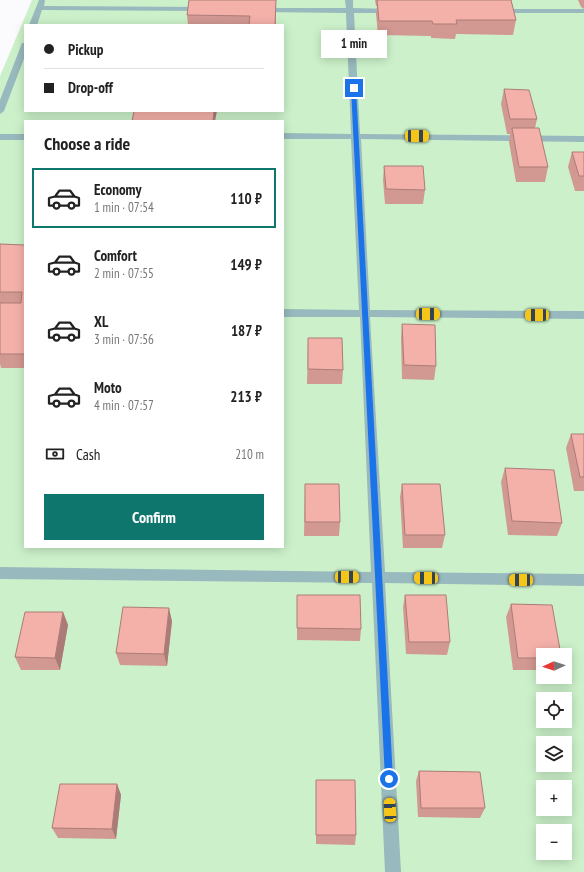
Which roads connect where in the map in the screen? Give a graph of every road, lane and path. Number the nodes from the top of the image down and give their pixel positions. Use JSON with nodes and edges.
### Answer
{"nodes":[{"id":1,"x":41,"y":4,"type":"edge"},
{"id":2,"x":349,"y":5,"type":"edge"},
{"id":3,"x":214,"y":9,"type":"edge"},
{"id":4,"x":254,"y":10,"type":"edge"},
{"id":5,"x":404,"y":10,"type":"edge"},
{"id":6,"x":490,"y":11,"type":"edge"},
{"id":7,"x":584,"y":11,"type":"edge"},
{"id":8,"x":33,"y":24,"type":"edge"},
{"id":9,"x":24,"y":48,"type":"edge"},
{"id":10,"x":0,"y":111,"type":"edge"},
{"id":11,"x":356,"y":135,"type":"junction"},
{"id":12,"x":284,"y":136,"type":"edge"},
{"id":13,"x":0,"y":137,"type":"edge"},
{"id":14,"x":24,"y":137,"type":"edge"},
{"id":15,"x":584,"y":139,"type":"edge"},
{"id":16,"x":284,"y":313,"type":"edge"},
{"id":17,"x":365,"y":314,"type":"junction"},
{"id":18,"x":584,"y":315,"type":"edge"},
{"id":19,"x":0,"y":573,"type":"edge"},
{"id":20,"x":379,"y":578,"type":"junction"},
{"id":21,"x":584,"y":580,"type":"edge"},
{"id":22,"x":394,"y":872,"type":"edge"}],
"edges":[{"from":1,"to":3,"type":"street"},
{"from":1,"to":8,"type":"street"},
{"from":2,"to":4,"type":"street"},
{"from":2,"to":5,"type":"street"},
{"from":2,"to":11,"type":"street"},
{"from":6,"to":7,"type":"street"},
{"from":9,"to":10,"type":"street"},
{"from":11,"to":12,"type":"street"},
{"from":11,"to":15,"type":"street"},
{"from":11,"to":17,"type":"street"},
{"from":13,"to":14,"type":"street"},
{"from":16,"to":17,"type":"street"},
{"from":17,"to":18,"type":"street"},
{"from":17,"to":20,"type":"street"},
{"from":19,"to":20,"type":"street"},
{"from":20,"to":21,"type":"street"},
{"from":20,"to":22,"type":"street"}]}
